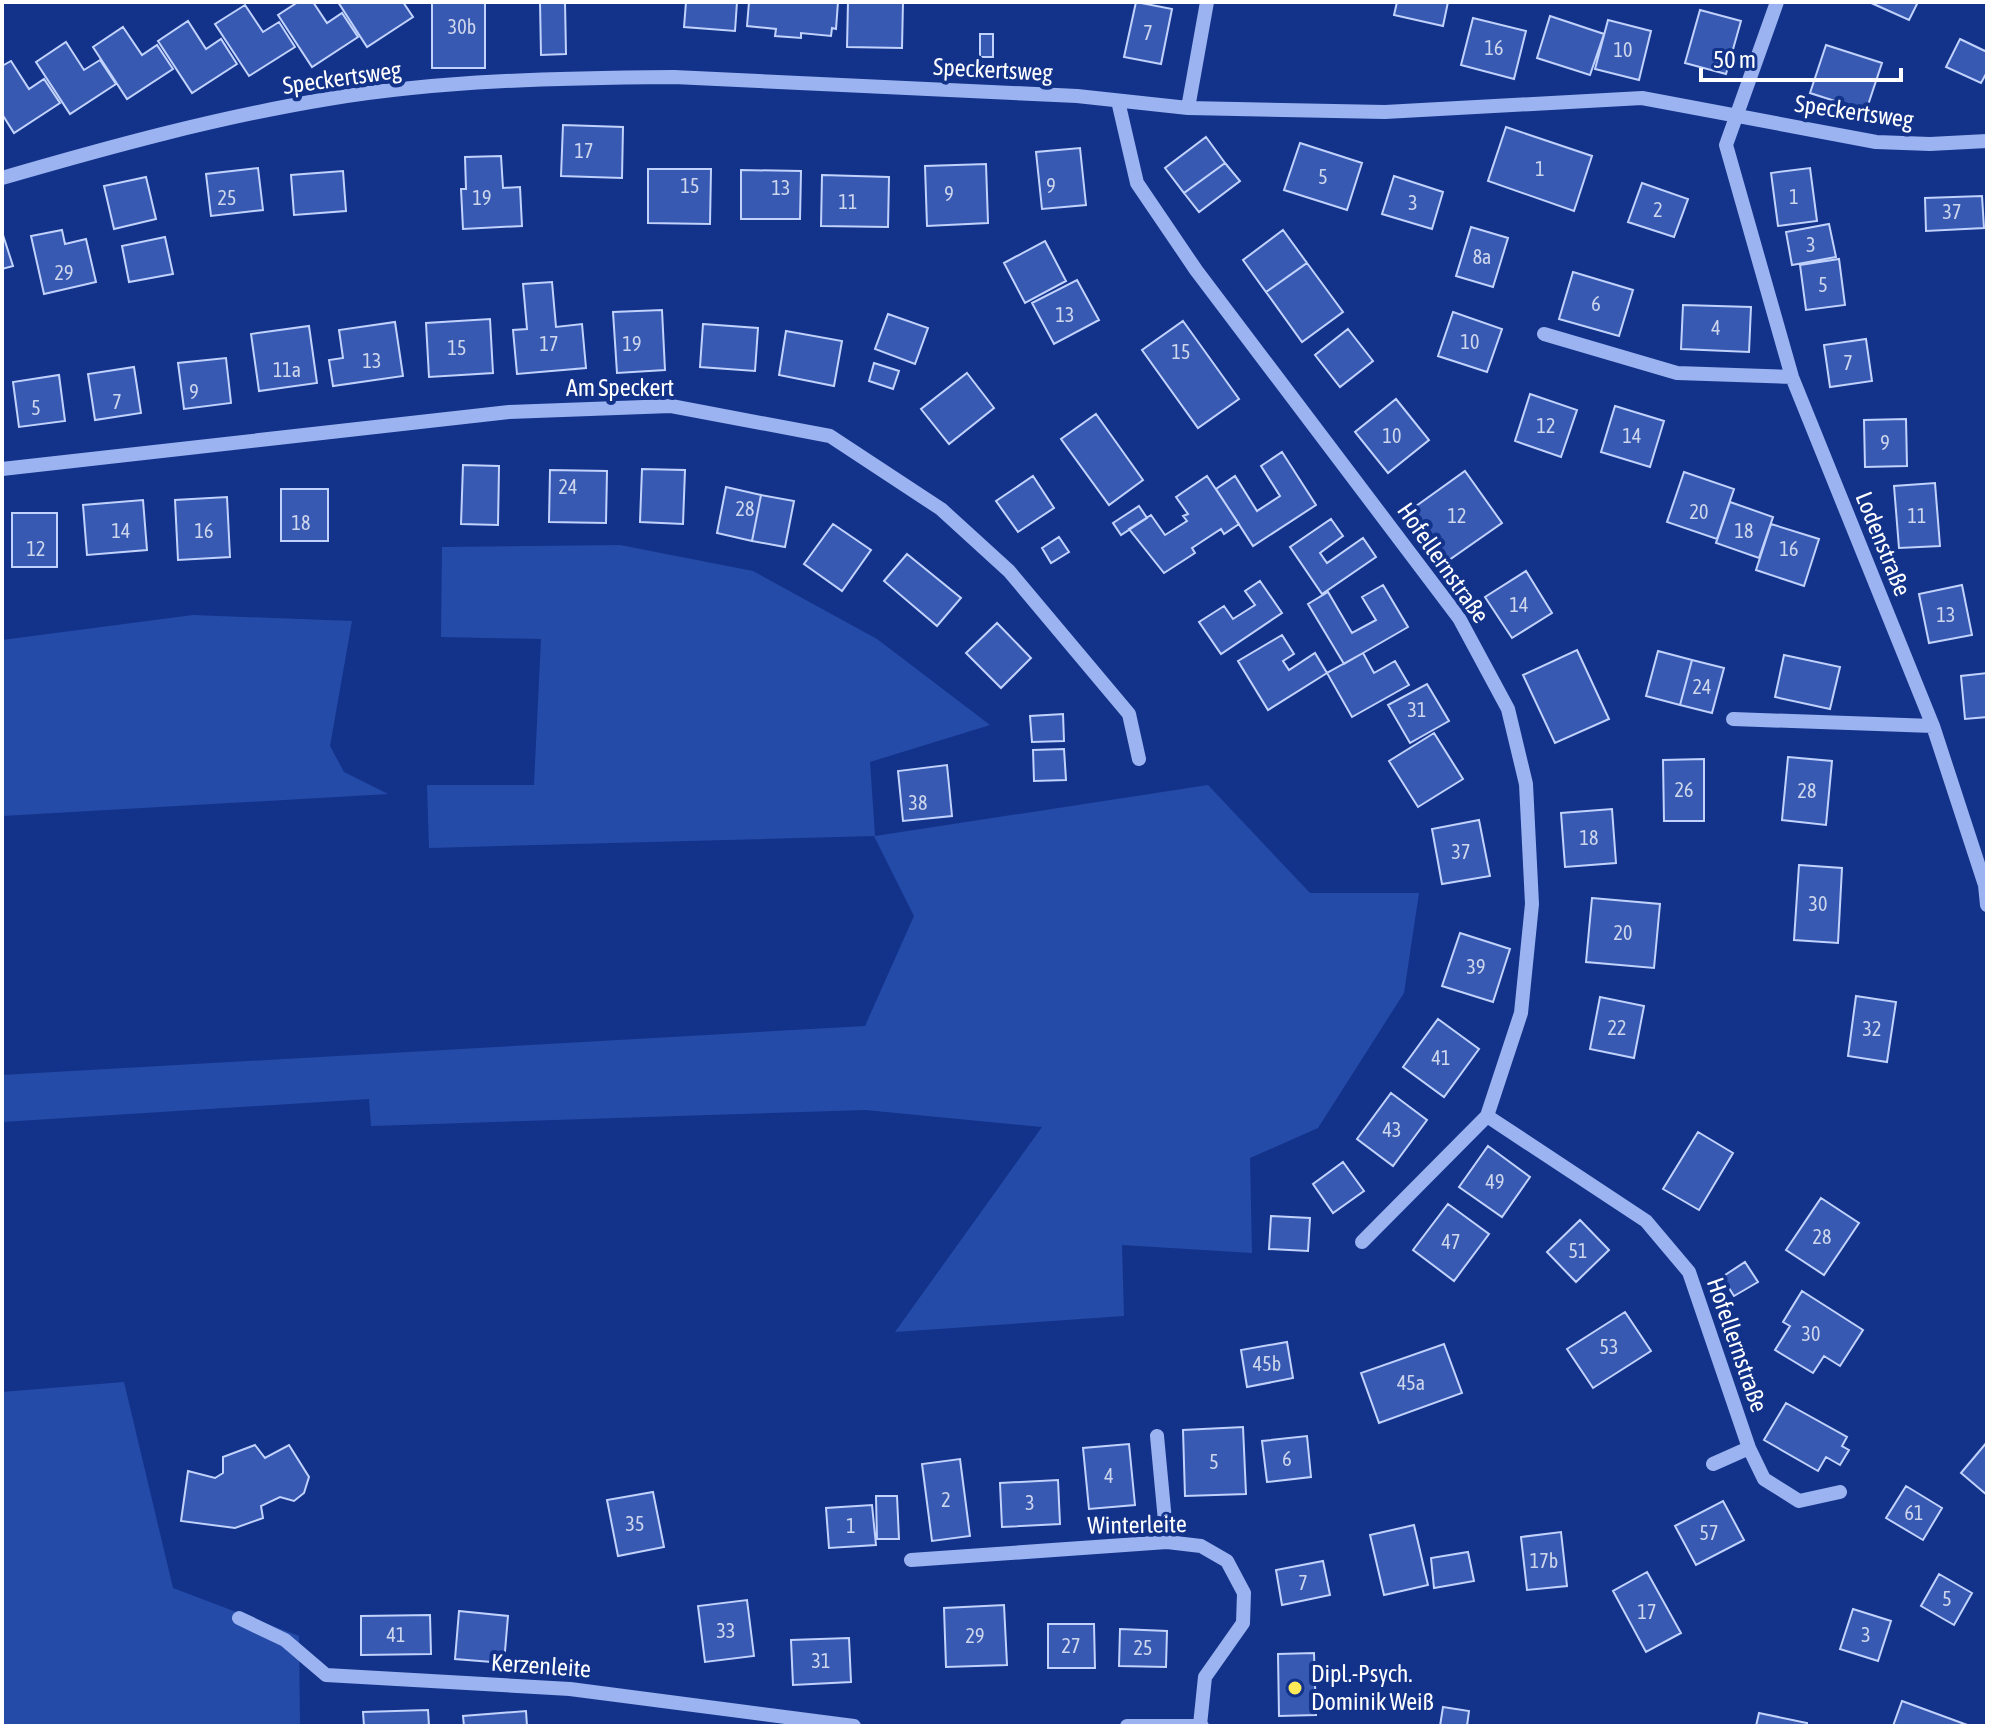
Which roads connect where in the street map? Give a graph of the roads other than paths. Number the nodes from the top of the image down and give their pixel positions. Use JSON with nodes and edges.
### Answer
{"nodes":[{"id":1,"x":1207,"y":2,"type":"edge"},
{"id":2,"x":1777,"y":2,"type":"edge"},
{"id":3,"x":1118,"y":101,"type":"junction"},
{"id":4,"x":1188,"y":108,"type":"junction"},
{"id":5,"x":1735,"y":116,"type":"junction"},
{"id":6,"x":1987,"y":141,"type":"edge"},
{"id":7,"x":2,"y":178,"type":"edge"},
{"id":8,"x":1544,"y":334,"type":"dead end"},
{"id":9,"x":1792,"y":377,"type":"junction"},
{"id":10,"x":2,"y":469,"type":"edge"},
{"id":11,"x":1733,"y":719,"type":"dead end"},
{"id":12,"x":1933,"y":726,"type":"junction"},
{"id":13,"x":1139,"y":759,"type":"dead end"},
{"id":14,"x":1987,"y":905,"type":"edge"},
{"id":15,"x":1487,"y":1116,"type":"junction"},
{"id":16,"x":1362,"y":1242,"type":"dead end"},
{"id":17,"x":1157,"y":1436,"type":"dead end"},
{"id":18,"x":1749,"y":1448,"type":"junction"},
{"id":19,"x":1713,"y":1464,"type":"dead end"},
{"id":20,"x":1840,"y":1492,"type":"dead end"},
{"id":21,"x":1167,"y":1542,"type":"junction"},
{"id":22,"x":911,"y":1560,"type":"dead end"},
{"id":23,"x":239,"y":1618,"type":"dead end"},
{"id":24,"x":854,"y":1726,"type":"edge"},
{"id":25,"x":1127,"y":1726,"type":"edge"},
{"id":26,"x":1201,"y":1726,"type":"edge"}],
"edges":[{"from":1,"to":4,"type":"street"},
{"from":2,"to":5,"type":"street","name":"Lodenstraße"},
{"from":3,"to":4,"type":"street","name":"Speckertsweg"},
{"from":3,"to":7,"type":"street","name":"Speckertsweg"},
{"from":3,"to":15,"type":"street","name":"Hofellernstraße"},
{"from":4,"to":5,"type":"street","name":"Speckertsweg"},
{"from":5,"to":6,"type":"street","name":"Speckertsweg"},
{"from":5,"to":9,"type":"street","name":"Lodenstraße"},
{"from":8,"to":9,"type":"street"},
{"from":9,"to":12,"type":"street","name":"Lodenstraße"},
{"from":10,"to":13,"type":"street","name":"Am Speckert"},
{"from":11,"to":12,"type":"street"},
{"from":12,"to":14,"type":"street","name":"Lodenstraße"},
{"from":15,"to":16,"type":"street","name":"Hofellernstraße"},
{"from":15,"to":18,"type":"street","name":"Hofellernstraße"},
{"from":17,"to":21,"type":"street"},
{"from":18,"to":19,"type":"street","name":"Hofellernstraße"},
{"from":18,"to":20,"type":"street","name":"Hofellernstraße"},
{"from":21,"to":22,"type":"street","name":"Winterleite"},
{"from":21,"to":26,"type":"street","name":"Winterleite"},
{"from":23,"to":24,"type":"street","name":"Kerzenleite"},
{"from":25,"to":26,"type":"street"}]}
